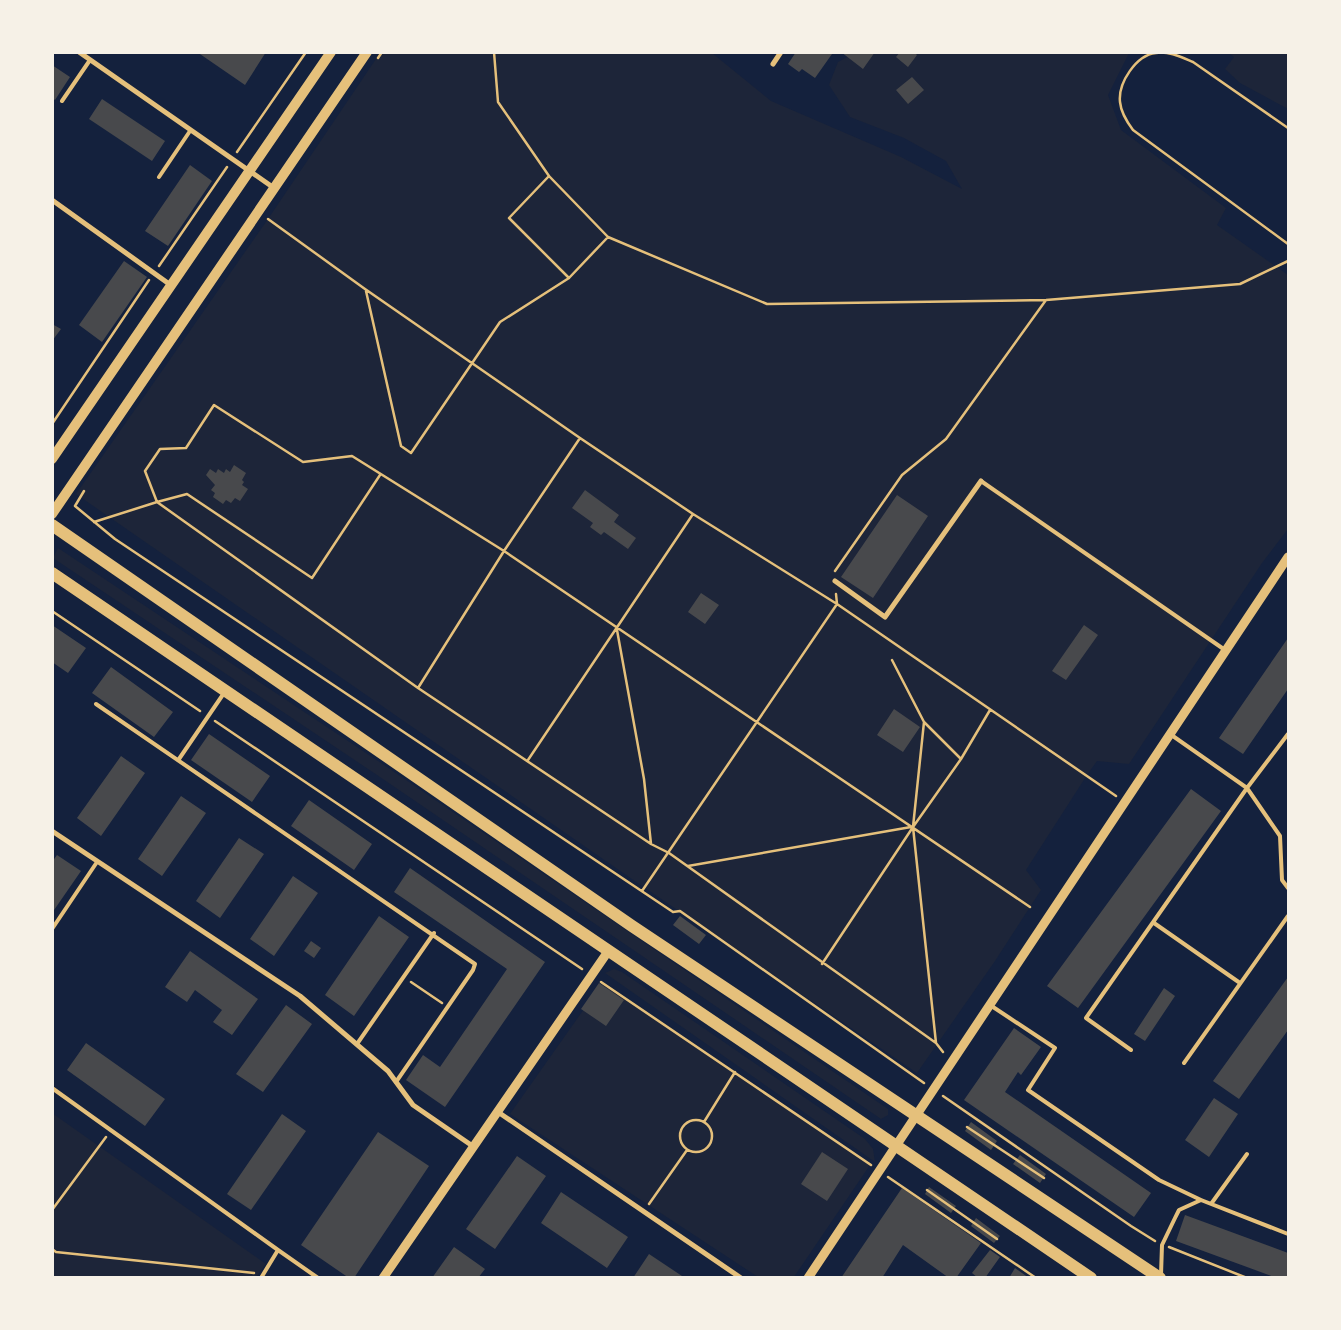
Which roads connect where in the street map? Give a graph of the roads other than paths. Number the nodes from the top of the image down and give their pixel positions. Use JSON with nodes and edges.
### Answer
{"nodes":[{"id":1,"x":79,"y":52,"type":"edge"},
{"id":2,"x":331,"y":52,"type":"edge"},
{"id":3,"x":367,"y":52,"type":"edge"},
{"id":4,"x":781,"y":52,"type":"edge"},
{"id":5,"x":90,"y":60,"type":"junction"},
{"id":6,"x":773,"y":64,"type":"dead end"},
{"id":7,"x":62,"y":102,"type":"dead end"},
{"id":8,"x":190,"y":130,"type":"junction"},
{"id":9,"x":250,"y":172,"type":"junction"},
{"id":10,"x":159,"y":177,"type":"dead end"},
{"id":11,"x":274,"y":189,"type":"junction"},
{"id":12,"x":52,"y":200,"type":"edge"},
{"id":13,"x":173,"y":286,"type":"junction"},
{"id":14,"x":52,"y":459,"type":"edge"},
{"id":15,"x":981,"y":481,"type":"joint"},
{"id":16,"x":52,"y":514,"type":"edge"},
{"id":17,"x":52,"y":525,"type":"edge"},
{"id":18,"x":1288,"y":557,"type":"edge"},
{"id":19,"x":52,"y":573,"type":"edge"},
{"id":20,"x":835,"y":581,"type":"road end"},
{"id":21,"x":1225,"y":650,"type":"junction"},
{"id":22,"x":225,"y":691,"type":"junction"},
{"id":23,"x":96,"y":704,"type":"dead end"},
{"id":24,"x":1170,"y":734,"type":"junction"},
{"id":25,"x":1288,"y":734,"type":"edge"},
{"id":26,"x":179,"y":759,"type":"junction"},
{"id":27,"x":1247,"y":788,"type":"junction"},
{"id":28,"x":52,"y":831,"type":"edge"},
{"id":29,"x":97,"y":862,"type":"junction"},
{"id":30,"x":1288,"y":888,"type":"edge"},
{"id":31,"x":1288,"y":916,"type":"edge"},
{"id":32,"x":1154,"y":923,"type":"junction"},
{"id":33,"x":52,"y":929,"type":"edge"},
{"id":34,"x":434,"y":933,"type":"junction"},
{"id":35,"x":609,"y":950,"type":"junction"},
{"id":36,"x":1240,"y":983,"type":"junction"},
{"id":37,"x":990,"y":1005,"type":"junction"},
{"id":38,"x":357,"y":1044,"type":"junction"},
{"id":39,"x":1131,"y":1050,"type":"dead end"},
{"id":40,"x":1184,"y":1063,"type":"dead end"},
{"id":41,"x":396,"y":1082,"type":"junction"},
{"id":42,"x":52,"y":1088,"type":"edge"},
{"id":43,"x":498,"y":1112,"type":"junction"},
{"id":44,"x":916,"y":1115,"type":"junction"},
{"id":45,"x":897,"y":1144,"type":"junction"},
{"id":46,"x":474,"y":1147,"type":"junction"},
{"id":47,"x":1247,"y":1154,"type":"dead end"},
{"id":48,"x":1201,"y":1200,"type":"junction"},
{"id":49,"x":1211,"y":1204,"type":"junction"},
{"id":50,"x":1288,"y":1234,"type":"edge"},
{"id":51,"x":278,"y":1250,"type":"junction"},
{"id":52,"x":262,"y":1276,"type":"edge"},
{"id":53,"x":318,"y":1278,"type":"edge"},
{"id":54,"x":383,"y":1278,"type":"edge"},
{"id":55,"x":741,"y":1278,"type":"edge"},
{"id":56,"x":808,"y":1278,"type":"edge"},
{"id":57,"x":1091,"y":1278,"type":"edge"},
{"id":58,"x":1160,"y":1278,"type":"edge"}],
"edges":[{"from":1,"to":5,"type":"street"},
{"from":2,"to":9,"type":"main road"},
{"from":3,"to":11,"type":"main road"},
{"from":4,"to":6,"type":"street"},
{"from":5,"to":7,"type":"lane"},
{"from":5,"to":8,"type":"street"},
{"from":8,"to":9,"type":"street"},
{"from":8,"to":10,"type":"lane"},
{"from":9,"to":11,"type":"street"},
{"from":9,"to":13,"type":"main road"},
{"from":11,"to":16,"type":"main road"},
{"from":12,"to":13,"type":"street"},
{"from":13,"to":14,"type":"main road"},
{"from":15,"to":20,"type":"street"},
{"from":15,"to":21,"type":"lane"},
{"from":17,"to":44,"type":"main road"},
{"from":18,"to":21,"type":"street"},
{"from":19,"to":22,"type":"main road"},
{"from":21,"to":24,"type":"street"},
{"from":22,"to":26,"type":"lane"},
{"from":22,"to":35,"type":"main road"},
{"from":23,"to":26,"type":"lane"},
{"from":24,"to":27,"type":"lane"},
{"from":24,"to":37,"type":"street"},
{"from":25,"to":27,"type":"lane"},
{"from":26,"to":34,"type":"lane"},
{"from":27,"to":30,"type":"lane"},
{"from":27,"to":32,"type":"lane"},
{"from":28,"to":29,"type":"street"},
{"from":29,"to":33,"type":"lane"},
{"from":29,"to":38,"type":"street"},
{"from":31,"to":36,"type":"lane"},
{"from":32,"to":36,"type":"lane"},
{"from":32,"to":39,"type":"lane"},
{"from":34,"to":38,"type":"lane"},
{"from":34,"to":41,"type":"lane"},
{"from":35,"to":43,"type":"street"},
{"from":35,"to":45,"type":"main road"},
{"from":36,"to":40,"type":"lane"},
{"from":37,"to":44,"type":"street"},
{"from":37,"to":48,"type":"lane"},
{"from":38,"to":41,"type":"street"},
{"from":41,"to":46,"type":"street"},
{"from":42,"to":51,"type":"lane"},
{"from":43,"to":46,"type":"street"},
{"from":43,"to":55,"type":"street"},
{"from":44,"to":45,"type":"street"},
{"from":44,"to":58,"type":"main road"},
{"from":45,"to":56,"type":"street"},
{"from":45,"to":57,"type":"main road"},
{"from":46,"to":54,"type":"street"},
{"from":47,"to":49,"type":"lane"},
{"from":48,"to":49,"type":"lane"},
{"from":48,"to":58,"type":"lane"},
{"from":49,"to":50,"type":"lane"},
{"from":51,"to":52,"type":"lane"},
{"from":51,"to":53,"type":"lane"}]}
